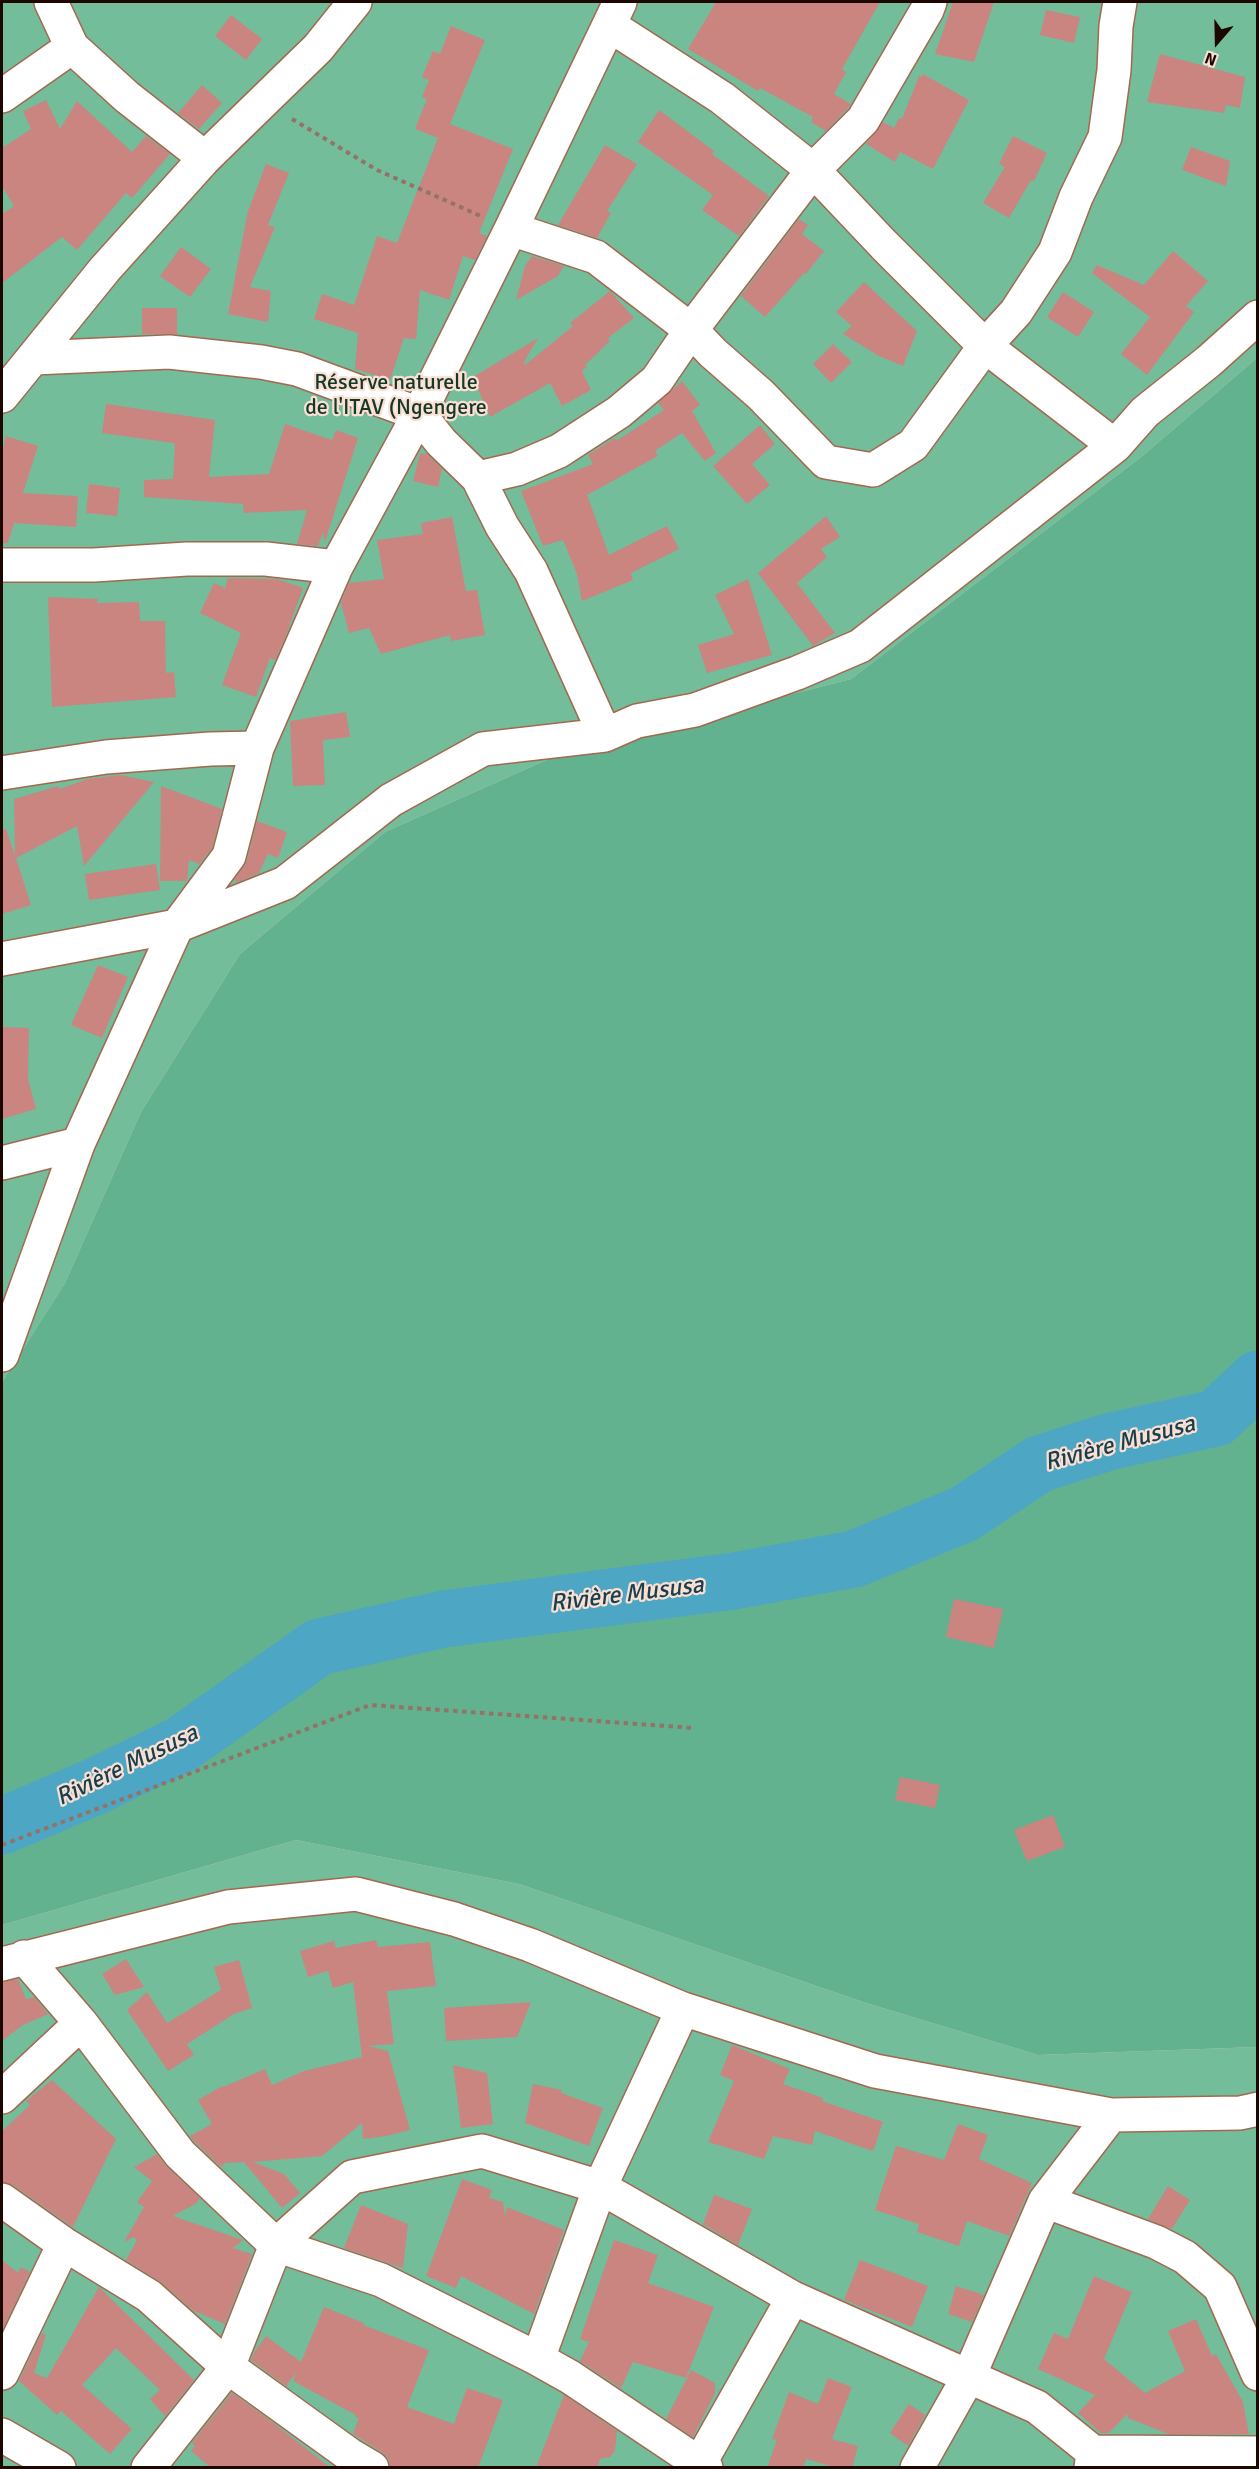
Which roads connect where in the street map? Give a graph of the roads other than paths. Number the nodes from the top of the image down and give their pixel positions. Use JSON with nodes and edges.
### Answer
{"nodes":[{"id":1,"x":51,"y":2,"type":"edge"},
{"id":2,"x":354,"y":2,"type":"edge"},
{"id":3,"x":930,"y":2,"type":"edge"},
{"id":4,"x":1120,"y":2,"type":"edge"},
{"id":5,"x":614,"y":13,"type":"edge"},
{"id":6,"x":72,"y":47,"type":"junction"},
{"id":7,"x":2,"y":96,"type":"edge"},
{"id":8,"x":205,"y":158,"type":"junction"},
{"id":9,"x":813,"y":170,"type":"junction"},
{"id":10,"x":511,"y":229,"type":"junction"},
{"id":11,"x":1257,"y":317,"type":"edge"},
{"id":12,"x":691,"y":330,"type":"junction"},
{"id":13,"x":985,"y":346,"type":"junction"},
{"id":14,"x":34,"y":358,"type":"junction"},
{"id":15,"x":2,"y":396,"type":"edge"},
{"id":16,"x":419,"y":414,"type":"junction"},
{"id":17,"x":1115,"y":446,"type":"junction"},
{"id":18,"x":478,"y":478,"type":"junction"},
{"id":19,"x":2,"y":565,"type":"edge"},
{"id":20,"x":336,"y":567,"type":"junction"},
{"id":21,"x":605,"y":735,"type":"junction"},
{"id":22,"x":257,"y":748,"type":"junction"},
{"id":23,"x":2,"y":773,"type":"edge"},
{"id":24,"x":177,"y":926,"type":"junction"},
{"id":25,"x":2,"y":959,"type":"edge"},
{"id":26,"x":78,"y":1144,"type":"junction"},
{"id":27,"x":2,"y":1163,"type":"edge"},
{"id":28,"x":2,"y":1355,"type":"edge"},
{"id":29,"x":13,"y":1960,"type":"edge"},
{"id":30,"x":683,"y":2009,"type":"junction"},
{"id":31,"x":81,"y":2023,"type":"junction"},
{"id":32,"x":2,"y":2097,"type":"edge"},
{"id":33,"x":1257,"y":2109,"type":"edge"},
{"id":34,"x":1111,"y":2115,"type":"junction"},
{"id":35,"x":600,"y":2187,"type":"junction"},
{"id":36,"x":2,"y":2200,"type":"edge"},
{"id":37,"x":1045,"y":2201,"type":"junction"},
{"id":38,"x":64,"y":2244,"type":"junction"},
{"id":39,"x":276,"y":2246,"type":"junction"},
{"id":40,"x":792,"y":2298,"type":"junction"},
{"id":41,"x":538,"y":2359,"type":"junction"},
{"id":42,"x":228,"y":2367,"type":"junction"},
{"id":43,"x":2,"y":2373,"type":"edge"},
{"id":44,"x":1257,"y":2374,"type":"edge"},
{"id":45,"x":969,"y":2376,"type":"junction"},
{"id":46,"x":2,"y":2435,"type":"edge"},
{"id":47,"x":1257,"y":2453,"type":"edge"},
{"id":48,"x":1092,"y":2460,"type":"edge"},
{"id":49,"x":700,"y":2466,"type":"edge"},
{"id":50,"x":59,"y":2468,"type":"edge"},
{"id":51,"x":148,"y":2468,"type":"edge"},
{"id":52,"x":372,"y":2468,"type":"edge"},
{"id":53,"x":917,"y":2468,"type":"edge"}],
"edges":[{"from":1,"to":6,"type":"street"},
{"from":2,"to":8,"type":"street"},
{"from":3,"to":9,"type":"street"},
{"from":4,"to":13,"type":"street"},
{"from":5,"to":9,"type":"street"},
{"from":5,"to":10,"type":"street"},
{"from":6,"to":7,"type":"street"},
{"from":6,"to":8,"type":"street"},
{"from":8,"to":14,"type":"street"},
{"from":9,"to":12,"type":"street"},
{"from":9,"to":13,"type":"street"},
{"from":10,"to":12,"type":"street"},
{"from":10,"to":16,"type":"street"},
{"from":11,"to":17,"type":"street"},
{"from":12,"to":13,"type":"street"},
{"from":12,"to":18,"type":"street"},
{"from":13,"to":17,"type":"street"},
{"from":14,"to":15,"type":"street"},
{"from":14,"to":16,"type":"street"},
{"from":16,"to":18,"type":"street"},
{"from":16,"to":20,"type":"street"},
{"from":17,"to":21,"type":"street"},
{"from":18,"to":21,"type":"street"},
{"from":19,"to":20,"type":"street"},
{"from":20,"to":22,"type":"street"},
{"from":21,"to":24,"type":"street"},
{"from":22,"to":23,"type":"street"},
{"from":22,"to":24,"type":"street"},
{"from":24,"to":25,"type":"street"},
{"from":24,"to":26,"type":"street"},
{"from":26,"to":27,"type":"street"},
{"from":26,"to":28,"type":"street"},
{"from":29,"to":30,"type":"street"},
{"from":29,"to":31,"type":"street"},
{"from":30,"to":34,"type":"street"},
{"from":30,"to":35,"type":"street"},
{"from":31,"to":32,"type":"street"},
{"from":31,"to":39,"type":"street"},
{"from":33,"to":34,"type":"street"},
{"from":34,"to":37,"type":"street"},
{"from":35,"to":39,"type":"street"},
{"from":35,"to":40,"type":"street"},
{"from":35,"to":41,"type":"street"},
{"from":36,"to":38,"type":"street"},
{"from":37,"to":44,"type":"street"},
{"from":37,"to":45,"type":"street"},
{"from":38,"to":42,"type":"street"},
{"from":38,"to":43,"type":"street"},
{"from":39,"to":41,"type":"street"},
{"from":39,"to":42,"type":"street"},
{"from":40,"to":45,"type":"street"},
{"from":40,"to":49,"type":"street"},
{"from":41,"to":49,"type":"street"},
{"from":42,"to":51,"type":"street"},
{"from":42,"to":52,"type":"street"},
{"from":45,"to":48,"type":"street"},
{"from":45,"to":53,"type":"street"},
{"from":46,"to":50,"type":"street"},
{"from":47,"to":48,"type":"street"}]}
